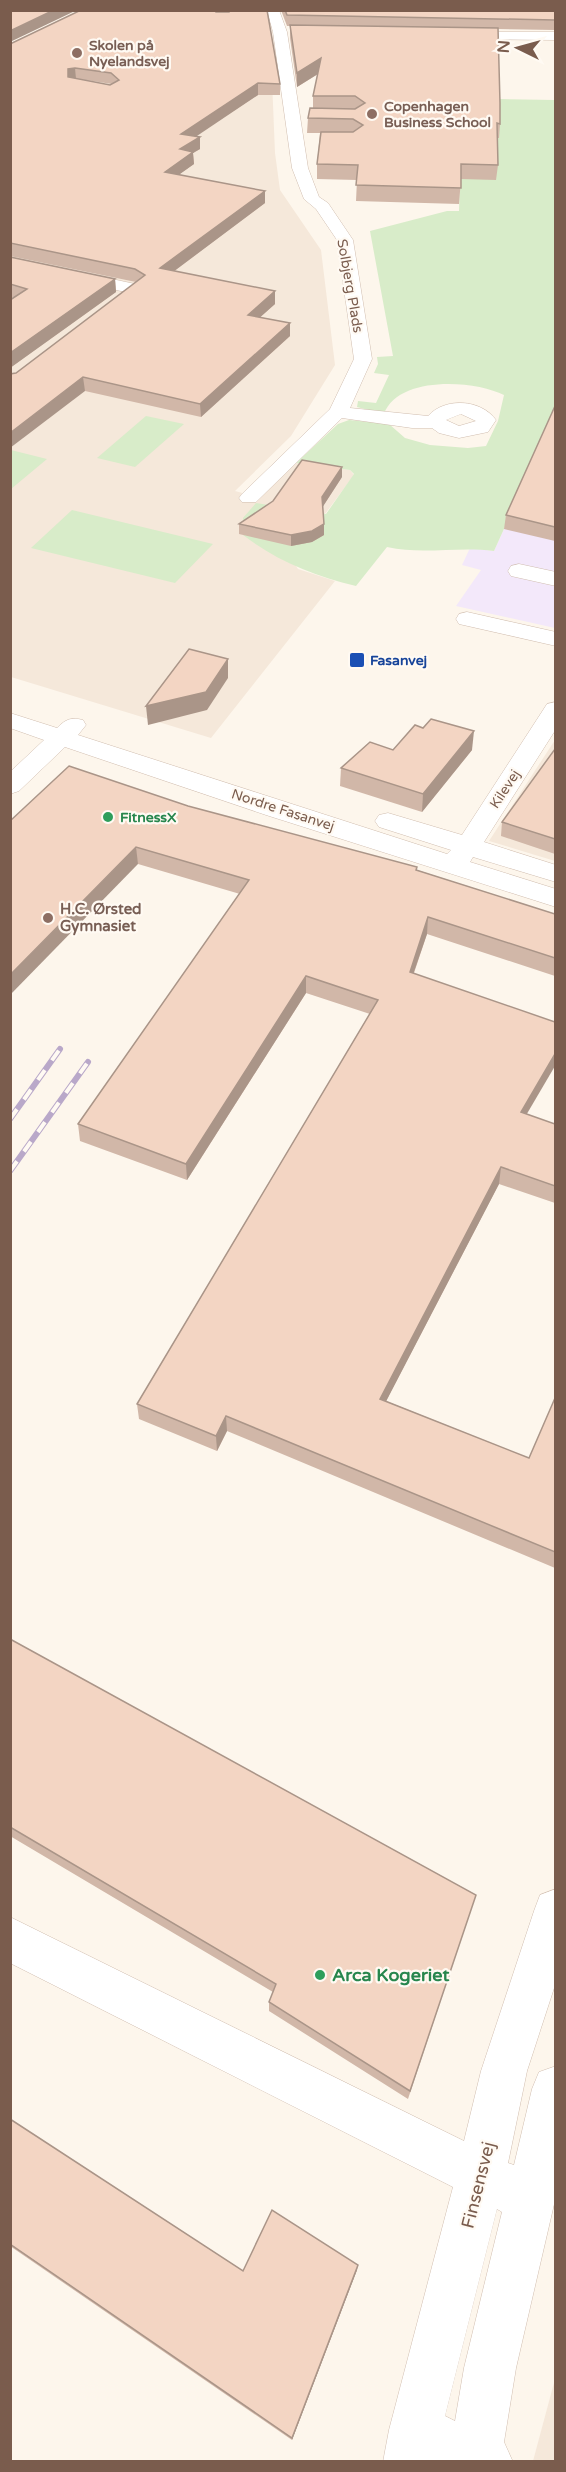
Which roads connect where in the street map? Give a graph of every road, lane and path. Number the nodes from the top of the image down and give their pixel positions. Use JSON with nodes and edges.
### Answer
{"nodes":[{"id":1,"x":273,"y":10,"type":"edge"},
{"id":2,"x":438,"y":35,"type":"edge"},
{"id":3,"x":555,"y":36,"type":"edge"},
{"id":4,"x":301,"y":145,"type":"junction"},
{"id":5,"x":319,"y":157,"type":"edge"},
{"id":6,"x":10,"y":262,"type":"edge"},
{"id":7,"x":116,"y":303,"type":"edge"},
{"id":8,"x":338,"y":412,"type":"junction"},
{"id":9,"x":437,"y":422,"type":"dead end"},
{"id":10,"x":249,"y":498,"type":"dead end"},
{"id":11,"x":519,"y":571,"type":"dead end"},
{"id":12,"x":555,"y":579,"type":"edge"},
{"id":13,"x":467,"y":619,"type":"dead end"},
{"id":14,"x":555,"y":639,"type":"edge"},
{"id":15,"x":10,"y":699,"type":"edge"},
{"id":16,"x":555,"y":709,"type":"edge"},
{"id":17,"x":10,"y":720,"type":"edge"},
{"id":18,"x":70,"y":729,"type":"junction"},
{"id":19,"x":10,"y":786,"type":"edge"},
{"id":20,"x":460,"y":856,"type":"junction"},
{"id":21,"x":555,"y":874,"type":"edge"},
{"id":22,"x":555,"y":898,"type":"edge"},
{"id":23,"x":555,"y":1911,"type":"edge"},
{"id":24,"x":10,"y":1939,"type":"edge"},
{"id":25,"x":555,"y":2089,"type":"edge"},
{"id":26,"x":481,"y":2174,"type":"junction"},
{"id":27,"x":531,"y":2200,"type":"junction"},
{"id":28,"x":412,"y":2446,"type":"edge"},
{"id":29,"x":478,"y":2460,"type":"edge"}],
"edges":[{"from":1,"to":4,"type":"street","name":"Solbjerg Plads"},
{"from":2,"to":3,"type":"street"},
{"from":4,"to":5,"type":"street"},
{"from":4,"to":8,"type":"street","name":"Solbjerg Plads"},
{"from":6,"to":7,"type":"street"},
{"from":8,"to":9,"type":"street"},
{"from":8,"to":10,"type":"street","name":"Solbjerg Plads"},
{"from":11,"to":12,"type":"street"},
{"from":13,"to":14,"type":"street"},
{"from":15,"to":18,"type":"street","name":"Nordre Fasanvej"},
{"from":16,"to":20,"type":"street","name":"Kilevej"},
{"from":17,"to":18,"type":"street","name":"Nordre Fasanvej"},
{"from":18,"to":19,"type":"street"},
{"from":18,"to":20,"type":"street","name":"Nordre Fasanvej"},
{"from":20,"to":21,"type":"street","name":"Nordre Fasanvej"},
{"from":20,"to":22,"type":"street","name":"Nordre Fasanvej"},
{"from":23,"to":26,"type":"street","name":"Finsensvej"},
{"from":24,"to":26,"type":"street"},
{"from":25,"to":27,"type":"street"},
{"from":26,"to":27,"type":"street"},
{"from":26,"to":28,"type":"street","name":"Finsensvej"},
{"from":27,"to":29,"type":"street"},
{"from":28,"to":29,"type":"street"}]}
